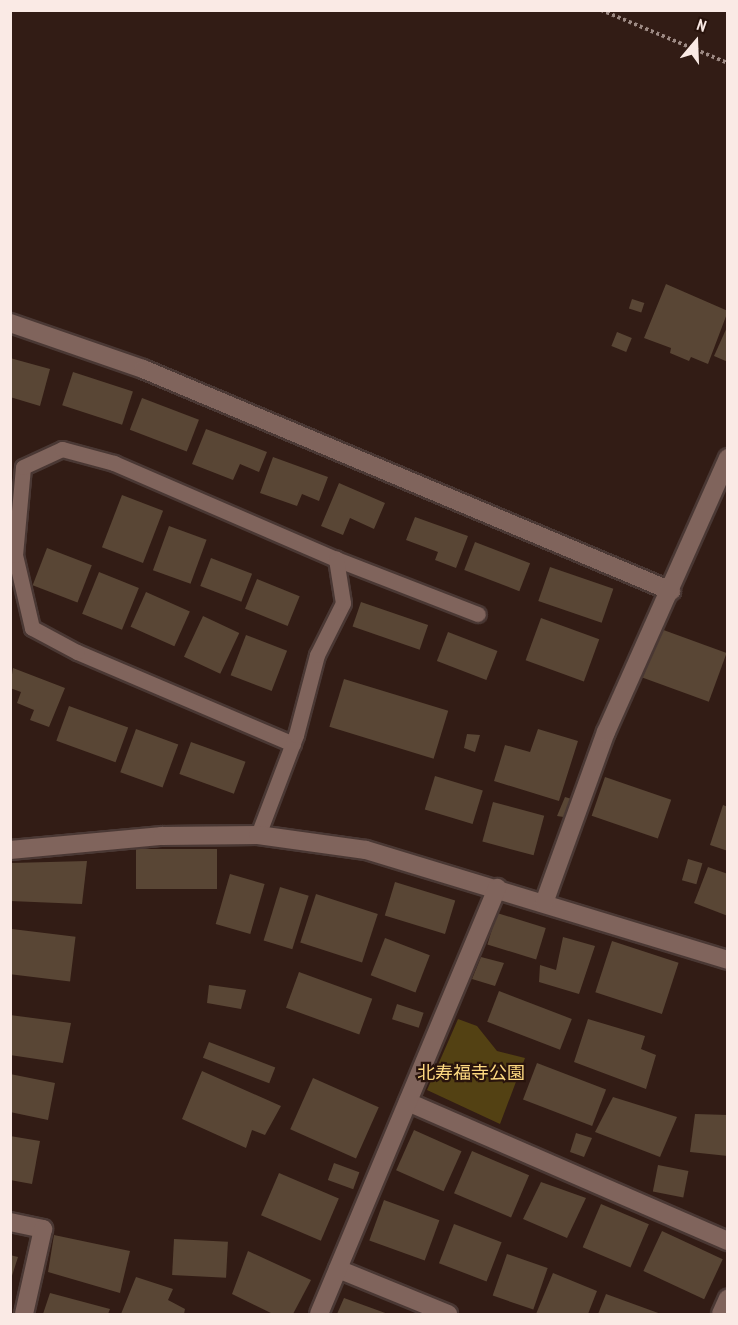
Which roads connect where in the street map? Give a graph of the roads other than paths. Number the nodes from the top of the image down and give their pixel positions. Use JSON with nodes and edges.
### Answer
{"nodes":[{"id":1,"x":10,"y":323,"type":"edge"},
{"id":2,"x":728,"y":458,"type":"edge"},
{"id":3,"x":336,"y":559,"type":"junction"},
{"id":4,"x":670,"y":591,"type":"junction"},
{"id":5,"x":478,"y":614,"type":"dead end"},
{"id":6,"x":292,"y":744,"type":"junction"},
{"id":7,"x":258,"y":836,"type":"junction"},
{"id":8,"x":10,"y":850,"type":"edge"},
{"id":9,"x":497,"y":888,"type":"junction"},
{"id":10,"x":544,"y":903,"type":"junction"},
{"id":11,"x":728,"y":960,"type":"edge"},
{"id":12,"x":408,"y":1102,"type":"junction"},
{"id":13,"x":10,"y":1222,"type":"edge"},
{"id":14,"x":728,"y":1240,"type":"edge"},
{"id":15,"x":338,"y":1269,"type":"junction"},
{"id":16,"x":728,"y":1298,"type":"edge"},
{"id":17,"x":24,"y":1314,"type":"edge"},
{"id":18,"x":319,"y":1314,"type":"edge"},
{"id":19,"x":448,"y":1314,"type":"edge"},
{"id":20,"x":720,"y":1314,"type":"edge"}],
"edges":[{"from":1,"to":4,"type":"street"},
{"from":2,"to":4,"type":"street"},
{"from":3,"to":5,"type":"lane"},
{"from":3,"to":6,"type":"lane"},
{"from":3,"to":6,"type":"lane"},
{"from":4,"to":10,"type":"street"},
{"from":6,"to":7,"type":"lane"},
{"from":7,"to":8,"type":"street"},
{"from":7,"to":9,"type":"street"},
{"from":9,"to":10,"type":"street"},
{"from":9,"to":12,"type":"street"},
{"from":10,"to":11,"type":"street"},
{"from":12,"to":14,"type":"street"},
{"from":12,"to":15,"type":"street"},
{"from":13,"to":17,"type":"street"},
{"from":15,"to":18,"type":"street"},
{"from":15,"to":19,"type":"street"},
{"from":16,"to":20,"type":"street"}]}
